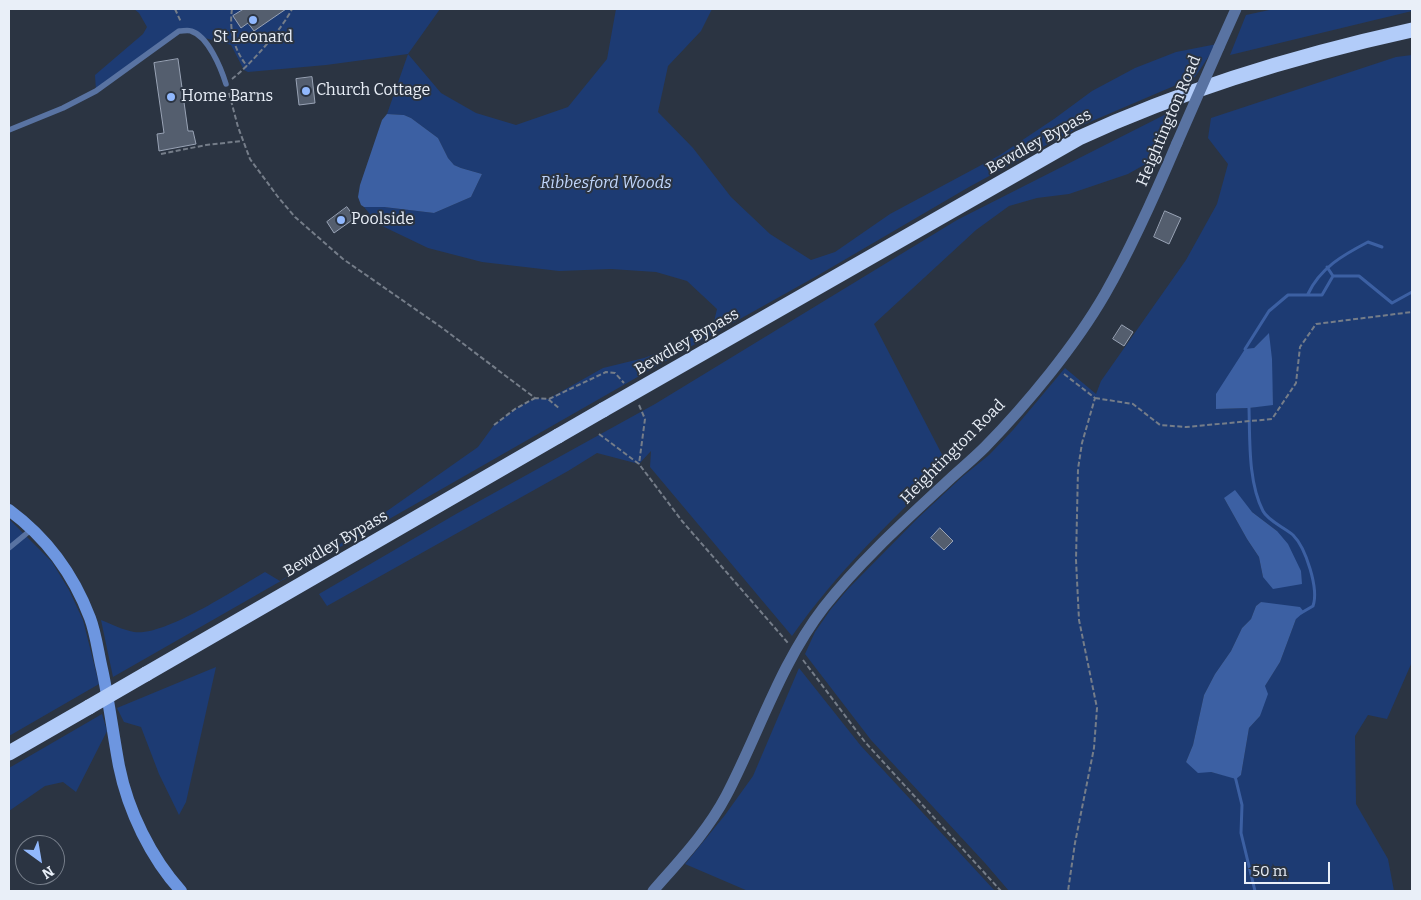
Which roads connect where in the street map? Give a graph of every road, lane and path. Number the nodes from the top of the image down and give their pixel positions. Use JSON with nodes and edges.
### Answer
{"nodes":[{"id":1,"x":175,"y":9,"type":"edge"},
{"id":2,"x":232,"y":9,"type":"edge"},
{"id":3,"x":292,"y":9,"type":"edge"},
{"id":4,"x":1236,"y":9,"type":"edge"},
{"id":5,"x":1412,"y":30,"type":"edge"},
{"id":6,"x":179,"y":31,"type":"junction"},
{"id":7,"x":247,"y":66,"type":"junction"},
{"id":8,"x":226,"y":84,"type":"junction"},
{"id":9,"x":9,"y":130,"type":"edge"},
{"id":10,"x":242,"y":141,"type":"junction"},
{"id":11,"x":161,"y":154,"type":"dead end"},
{"id":12,"x":1412,"y":312,"type":"edge"},
{"id":13,"x":1055,"y":365,"type":"junction"},
{"id":14,"x":632,"y":393,"type":"junction"},
{"id":15,"x":535,"y":398,"type":"junction"},
{"id":16,"x":1095,"y":398,"type":"junction"},
{"id":17,"x":548,"y":399,"type":"junction"},
{"id":18,"x":560,"y":409,"type":"dead end"},
{"id":19,"x":494,"y":425,"type":"dead end"},
{"id":20,"x":598,"y":434,"type":"dead end"},
{"id":21,"x":640,"y":464,"type":"junction"},
{"id":22,"x":9,"y":510,"type":"edge"},
{"id":23,"x":32,"y":529,"type":"junction"},
{"id":24,"x":9,"y":548,"type":"edge"},
{"id":25,"x":795,"y":651,"type":"junction"},
{"id":26,"x":9,"y":753,"type":"edge"},
{"id":27,"x":181,"y":891,"type":"edge"},
{"id":28,"x":653,"y":891,"type":"edge"},
{"id":29,"x":1001,"y":891,"type":"edge"},
{"id":30,"x":1068,"y":891,"type":"edge"}],
"edges":[{"from":1,"to":6,"type":"path"},
{"from":2,"to":7,"type":"path"},
{"from":3,"to":7,"type":"path"},
{"from":4,"to":13,"type":"street","name":"Heightington Road","bridge":true},
{"from":5,"to":14,"type":"highway","name":"Bewdley Bypass"},
{"from":6,"to":8,"type":"lane"},
{"from":6,"to":9,"type":"lane"},
{"from":7,"to":8,"type":"path"},
{"from":8,"to":10,"type":"path"},
{"from":10,"to":11,"type":"path"},
{"from":10,"to":15,"type":"path"},
{"from":12,"to":16,"type":"path"},
{"from":13,"to":16,"type":"path"},
{"from":13,"to":25,"type":"street","name":"Heightington Road"},
{"from":14,"to":17,"type":"path"},
{"from":14,"to":21,"type":"path"},
{"from":14,"to":26,"type":"highway","name":"Bewdley Bypass","bridge":true},
{"from":15,"to":17,"type":"path"},
{"from":15,"to":19,"type":"path"},
{"from":16,"to":30,"type":"path"},
{"from":17,"to":18,"type":"path"},
{"from":20,"to":21,"type":"path"},
{"from":21,"to":25,"type":"path"},
{"from":22,"to":23,"type":"main road"},
{"from":23,"to":24,"type":"lane"},
{"from":23,"to":27,"type":"main road"},
{"from":25,"to":28,"type":"street","name":"Heightington Road"},
{"from":25,"to":29,"type":"path"}]}
